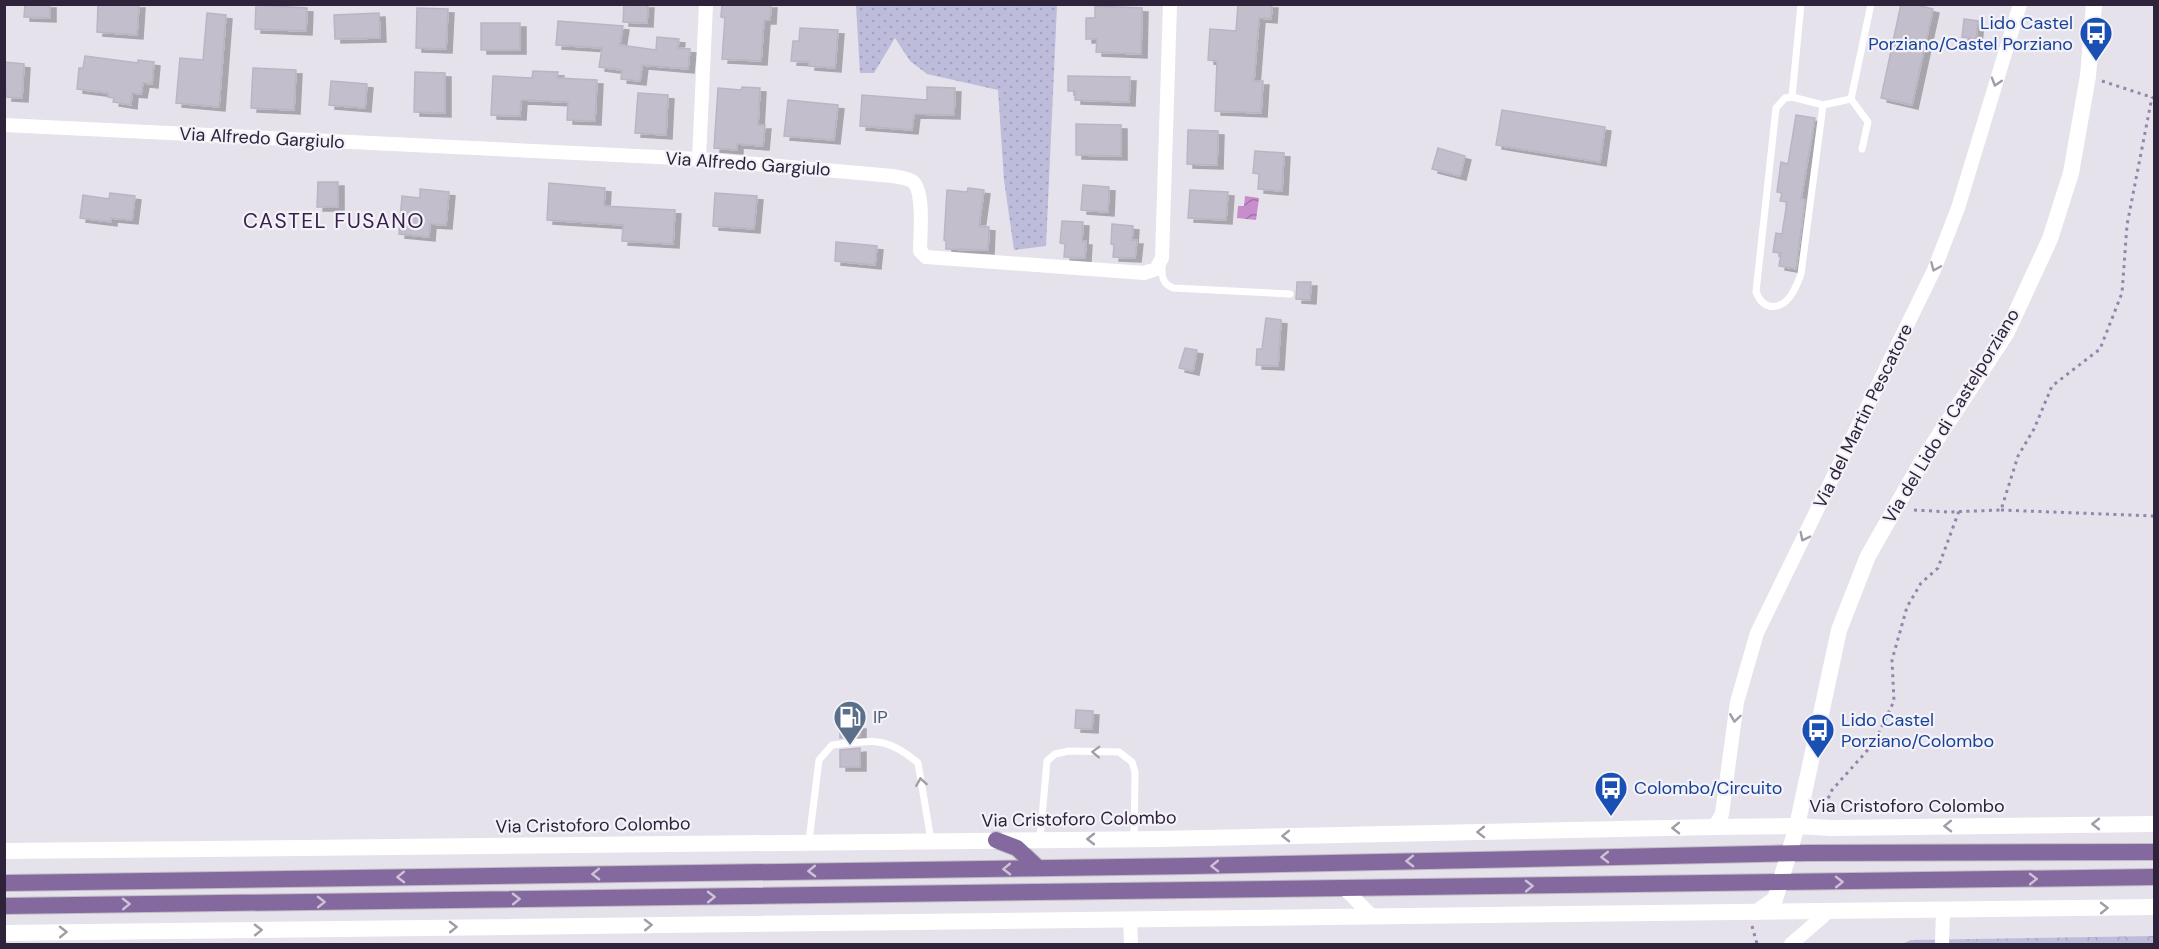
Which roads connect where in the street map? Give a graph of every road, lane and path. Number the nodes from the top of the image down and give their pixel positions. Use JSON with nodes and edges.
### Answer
{"nodes":[{"id":1,"x":706,"y":4,"type":"edge"},
{"id":2,"x":1170,"y":4,"type":"edge"},
{"id":3,"x":1801,"y":4,"type":"edge"},
{"id":4,"x":2094,"y":4,"type":"edge"},
{"id":5,"x":1869,"y":5,"type":"edge"},
{"id":6,"x":2019,"y":5,"type":"edge"},
{"id":7,"x":2088,"y":76,"type":"junction"},
{"id":8,"x":1792,"y":97,"type":"junction"},
{"id":9,"x":2153,"y":98,"type":"edge"},
{"id":10,"x":1851,"y":99,"type":"junction"},
{"id":11,"x":1823,"y":105,"type":"junction"},
{"id":12,"x":4,"y":125,"type":"edge"},
{"id":13,"x":1862,"y":149,"type":"dead end"},
{"id":14,"x":699,"y":159,"type":"junction"},
{"id":15,"x":1162,"y":258,"type":"junction"},
{"id":16,"x":1290,"y":294,"type":"dead end"},
{"id":17,"x":1893,"y":509,"type":"junction"},
{"id":18,"x":2001,"y":510,"type":"junction"},
{"id":19,"x":1959,"y":512,"type":"junction"},
{"id":20,"x":2154,"y":516,"type":"edge"},
{"id":21,"x":1820,"y":816,"type":"dead end"},
{"id":22,"x":2154,"y":824,"type":"edge"},
{"id":23,"x":1797,"y":826,"type":"junction"},
{"id":24,"x":1714,"y":827,"type":"junction"},
{"id":25,"x":1040,"y":839,"type":"junction"},
{"id":26,"x":1134,"y":839,"type":"junction"},
{"id":27,"x":931,"y":840,"type":"junction"},
{"id":28,"x":996,"y":840,"type":"junction"},
{"id":29,"x":809,"y":842,"type":"junction"},
{"id":30,"x":4,"y":851,"type":"edge"},
{"id":31,"x":2154,"y":852,"type":"edge"},
{"id":32,"x":1789,"y":853,"type":"junction"},
{"id":33,"x":1038,"y":868,"type":"junction"},
{"id":34,"x":2154,"y":877,"type":"edge"},
{"id":35,"x":4,"y":883,"type":"edge"},
{"id":36,"x":1780,"y":883,"type":"junction"},
{"id":37,"x":1345,"y":889,"type":"junction"},
{"id":38,"x":4,"y":906,"type":"edge"},
{"id":39,"x":2154,"y":907,"type":"edge"},
{"id":40,"x":1943,"y":910,"type":"junction"},
{"id":41,"x":1757,"y":912,"type":"junction"},
{"id":42,"x":1828,"y":912,"type":"junction"},
{"id":43,"x":1373,"y":916,"type":"junction"},
{"id":44,"x":1130,"y":919,"type":"junction"},
{"id":45,"x":4,"y":933,"type":"edge"},
{"id":46,"x":1131,"y":945,"type":"edge"},
{"id":47,"x":1791,"y":945,"type":"edge"},
{"id":48,"x":1942,"y":945,"type":"edge"}],
"edges":[{"from":1,"to":14,"type":"street"},
{"from":2,"to":15,"type":"street"},
{"from":3,"to":8,"type":"lane"},
{"from":4,"to":7,"type":"street","name":"Via del Lido di Castelporziano"},
{"from":5,"to":10,"type":"lane"},
{"from":6,"to":24,"type":"street","name":"Via del Martin Pescatore","one_way":true},
{"from":7,"to":9,"type":"path"},
{"from":7,"to":17,"type":"street","name":"Via del Lido di Castelporziano"},
{"from":8,"to":11,"type":"lane"},
{"from":8,"to":11,"type":"lane"},
{"from":9,"to":18,"type":"path"},
{"from":10,"to":11,"type":"lane"},
{"from":10,"to":13,"type":"lane"},
{"from":12,"to":14,"type":"street","name":"Via Alfredo Gargiulo"},
{"from":14,"to":15,"type":"street","name":"Via Alfredo Gargiulo"},
{"from":15,"to":16,"type":"lane"},
{"from":17,"to":19,"type":"path"},
{"from":17,"to":23,"type":"street","name":"Via del Lido di Castelporziano"},
{"from":18,"to":19,"type":"path"},
{"from":18,"to":20,"type":"path"},
{"from":19,"to":21,"type":"path"},
{"from":22,"to":23,"type":"street","name":"Via Cristoforo Colombo","one_way":true},
{"from":23,"to":24,"type":"street","name":"Via Cristoforo Colombo"},
{"from":23,"to":32,"type":"street","name":"Via del Lido di Castelporziano"},
{"from":24,"to":26,"type":"street","name":"Via Cristoforo Colombo","one_way":true},
{"from":26,"to":25,"type":"street","name":"Via Cristoforo Colombo","one_way":true},
{"from":26,"to":25,"type":"lane","one_way":true},
{"from":25,"to":28,"type":"street","name":"Via Cristoforo Colombo"},
{"from":27,"to":28,"type":"street","name":"Via Cristoforo Colombo"},
{"from":27,"to":29,"type":"street","name":"Via Cristoforo Colombo"},
{"from":27,"to":29,"type":"lane","one_way":true},
{"from":28,"to":33,"type":"main road"},
{"from":29,"to":30,"type":"street","name":"Via Cristoforo Colombo"},
{"from":31,"to":32,"type":"main road"},
{"from":32,"to":33,"type":"main road","one_way":true},
{"from":32,"to":36,"type":"street","name":"Via del Lido di Castelporziano"},
{"from":33,"to":35,"type":"main road","one_way":true},
{"from":36,"to":34,"type":"main road","one_way":true},
{"from":37,"to":36,"type":"main road","one_way":true},
{"from":36,"to":41,"type":"street","name":"Via del Lido di Castelporziano"},
{"from":38,"to":37,"type":"main road","one_way":true},
{"from":37,"to":43,"type":"street"},
{"from":40,"to":39,"type":"street","one_way":true},
{"from":40,"to":42,"type":"street"},
{"from":40,"to":48,"type":"street"},
{"from":41,"to":42,"type":"street"},
{"from":41,"to":43,"type":"street"},
{"from":42,"to":47,"type":"street"},
{"from":43,"to":44,"type":"street"},
{"from":45,"to":44,"type":"street","one_way":true},
{"from":44,"to":46,"type":"street"}]}
